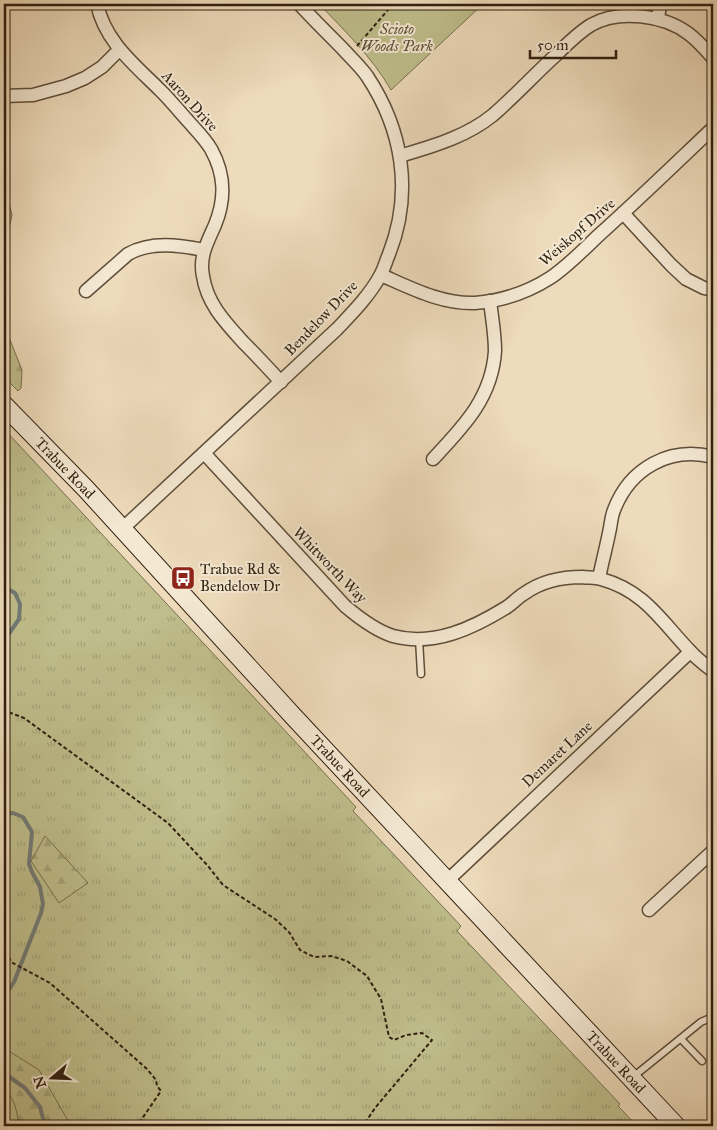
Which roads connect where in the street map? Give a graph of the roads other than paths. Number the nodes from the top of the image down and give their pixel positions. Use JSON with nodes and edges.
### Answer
{"nodes":[{"id":1,"x":97,"y":4,"type":"edge"},
{"id":2,"x":299,"y":4,"type":"edge"},
{"id":3,"x":660,"y":4,"type":"edge"},
{"id":4,"x":658,"y":19,"type":"junction"},
{"id":5,"x":119,"y":50,"type":"junction"},
{"id":6,"x":713,"y":58,"type":"edge"},
{"id":7,"x":4,"y":96,"type":"edge"},
{"id":8,"x":713,"y":128,"type":"edge"},
{"id":9,"x":400,"y":156,"type":"junction"},
{"id":10,"x":623,"y":214,"type":"junction"},
{"id":11,"x":204,"y":250,"type":"junction"},
{"id":12,"x":381,"y":275,"type":"junction"},
{"id":13,"x":713,"y":290,"type":"edge"},
{"id":14,"x":86,"y":291,"type":"dead end"},
{"id":15,"x":490,"y":301,"type":"junction"},
{"id":16,"x":281,"y":382,"type":"junction"},
{"id":17,"x":4,"y":405,"type":"edge"},
{"id":18,"x":204,"y":453,"type":"junction"},
{"id":19,"x":713,"y":457,"type":"edge"},
{"id":20,"x":433,"y":459,"type":"dead end"},
{"id":21,"x":122,"y":529,"type":"junction"},
{"id":22,"x":599,"y":578,"type":"junction"},
{"id":23,"x":419,"y":639,"type":"junction"},
{"id":24,"x":690,"y":652,"type":"junction"},
{"id":25,"x":713,"y":671,"type":"edge"},
{"id":26,"x":421,"y":674,"type":"dead end"},
{"id":27,"x":713,"y":851,"type":"edge"},
{"id":28,"x":447,"y":881,"type":"junction"},
{"id":29,"x":649,"y":910,"type":"dead end"},
{"id":30,"x":713,"y":1020,"type":"edge"},
{"id":31,"x":681,"y":1038,"type":"junction"},
{"id":32,"x":702,"y":1061,"type":"dead end"},
{"id":33,"x":632,"y":1079,"type":"junction"},
{"id":34,"x":676,"y":1126,"type":"edge"}],
"edges":[{"from":1,"to":5,"type":"street","name":"Aaron Drive"},
{"from":2,"to":9,"type":"street","name":"Bendelow Drive"},
{"from":3,"to":4,"type":"street"},
{"from":4,"to":6,"type":"street"},
{"from":4,"to":9,"type":"street"},
{"from":5,"to":7,"type":"street"},
{"from":5,"to":11,"type":"street","name":"Aaron Drive"},
{"from":8,"to":10,"type":"street","name":"Weiskopf Drive"},
{"from":9,"to":12,"type":"street","name":"Bendelow Drive"},
{"from":10,"to":13,"type":"street"},
{"from":10,"to":15,"type":"street","name":"Weiskopf Drive"},
{"from":11,"to":14,"type":"street"},
{"from":11,"to":16,"type":"street","name":"Aaron Drive"},
{"from":12,"to":15,"type":"street","name":"Weiskopf Drive"},
{"from":12,"to":16,"type":"street","name":"Bendelow Drive"},
{"from":15,"to":20,"type":"street"},
{"from":16,"to":18,"type":"street","name":"Bendelow Drive"},
{"from":17,"to":21,"type":"main road","name":"Trabue Road"},
{"from":18,"to":21,"type":"street","name":"Bendelow Drive"},
{"from":18,"to":23,"type":"street","name":"Whitworth Way"},
{"from":19,"to":22,"type":"street"},
{"from":21,"to":28,"type":"main road","name":"Trabue Road"},
{"from":22,"to":23,"type":"street","name":"Whitworth Way"},
{"from":22,"to":24,"type":"street","name":"Whitworth Way"},
{"from":23,"to":26,"type":"lane"},
{"from":24,"to":25,"type":"street","name":"Whitworth Way"},
{"from":24,"to":28,"type":"street","name":"Demaret Lane"},
{"from":27,"to":29,"type":"street"},
{"from":28,"to":33,"type":"main road","name":"Trabue Road"},
{"from":30,"to":31,"type":"lane"},
{"from":31,"to":32,"type":"lane"},
{"from":31,"to":33,"type":"lane"},
{"from":33,"to":34,"type":"main road","name":"Trabue Road"}]}
